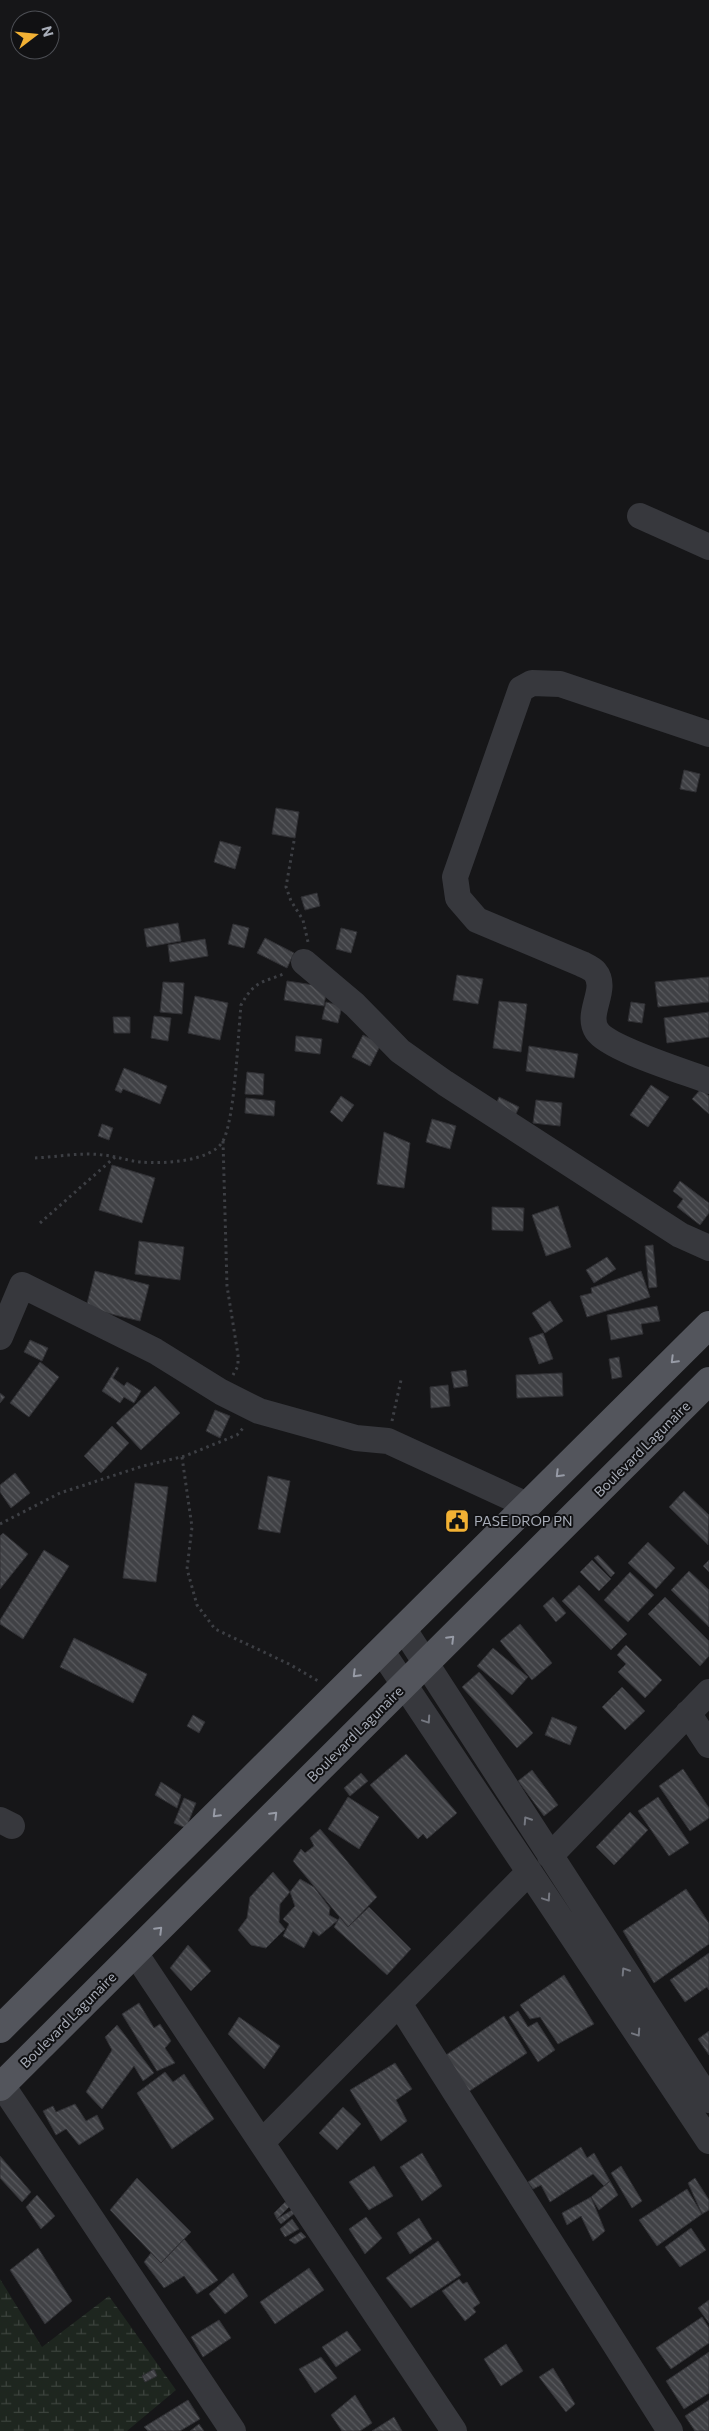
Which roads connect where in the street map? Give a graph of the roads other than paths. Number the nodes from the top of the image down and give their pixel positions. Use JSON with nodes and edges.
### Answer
{"nodes":[{"id":1,"x":640,"y":516,"type":"dead end"},
{"id":2,"x":709,"y":547,"type":"edge"},
{"id":3,"x":709,"y":734,"type":"edge"},
{"id":4,"x":304,"y":962,"type":"road end"},
{"id":5,"x":709,"y":1081,"type":"edge"},
{"id":6,"x":709,"y":1248,"type":"edge"},
{"id":7,"x":709,"y":1325,"type":"edge"},
{"id":8,"x":0,"y":1336,"type":"edge"},
{"id":9,"x":709,"y":1381,"type":"edge"},
{"id":10,"x":526,"y":1505,"type":"junction"},
{"id":11,"x":403,"y":1628,"type":"junction"},
{"id":12,"x":381,"y":1650,"type":"junction"},
{"id":13,"x":425,"y":1664,"type":"junction"},
{"id":14,"x":404,"y":1685,"type":"junction"},
{"id":15,"x":709,"y":1692,"type":"edge"},
{"id":16,"x":688,"y":1713,"type":"junction"},
{"id":17,"x":709,"y":1745,"type":"edge"},
{"id":18,"x":550,"y":1856,"type":"junction"},
{"id":19,"x":529,"y":1872,"type":"junction"},
{"id":20,"x":135,"y":1953,"type":"junction"},
{"id":21,"x":400,"y":2005,"type":"junction"},
{"id":22,"x":0,"y":2029,"type":"edge"},
{"id":23,"x":1,"y":2086,"type":"edge"},
{"id":24,"x":709,"y":2100,"type":"edge"},
{"id":25,"x":709,"y":2141,"type":"edge"},
{"id":26,"x":262,"y":2142,"type":"junction"},
{"id":27,"x":232,"y":2431,"type":"edge"},
{"id":28,"x":454,"y":2431,"type":"edge"},
{"id":29,"x":670,"y":2431,"type":"edge"}],
"edges":[{"from":1,"to":2,"type":"street"},
{"from":3,"to":5,"type":"street"},
{"from":4,"to":6,"type":"street"},
{"from":7,"to":10,"type":"main road","one_way":true},
{"from":8,"to":10,"type":"street"},
{"from":13,"to":9,"type":"main road","name":"Boulevard Lagunaire","one_way":true},
{"from":10,"to":11,"type":"main road"},
{"from":11,"to":12,"type":"main road"},
{"from":11,"to":13,"type":"street"},
{"from":12,"to":14,"type":"street"},
{"from":12,"to":22,"type":"main road","one_way":true},
{"from":13,"to":14,"type":"main road","name":"Boulevard Lagunaire"},
{"from":18,"to":13,"type":"street","one_way":true},
{"from":14,"to":19,"type":"street","one_way":true},
{"from":20,"to":14,"type":"main road","name":"Boulevard Lagunaire","one_way":true},
{"from":15,"to":16,"type":"street"},
{"from":16,"to":17,"type":"street"},
{"from":16,"to":18,"type":"street"},
{"from":24,"to":18,"type":"street","one_way":true},
{"from":19,"to":21,"type":"street"},
{"from":19,"to":25,"type":"street","one_way":true},
{"from":20,"to":23,"type":"main road","name":"Boulevard Lagunaire"},
{"from":20,"to":26,"type":"street"},
{"from":21,"to":26,"type":"street"},
{"from":21,"to":29,"type":"street"},
{"from":23,"to":27,"type":"street"},
{"from":26,"to":28,"type":"street"}]}
